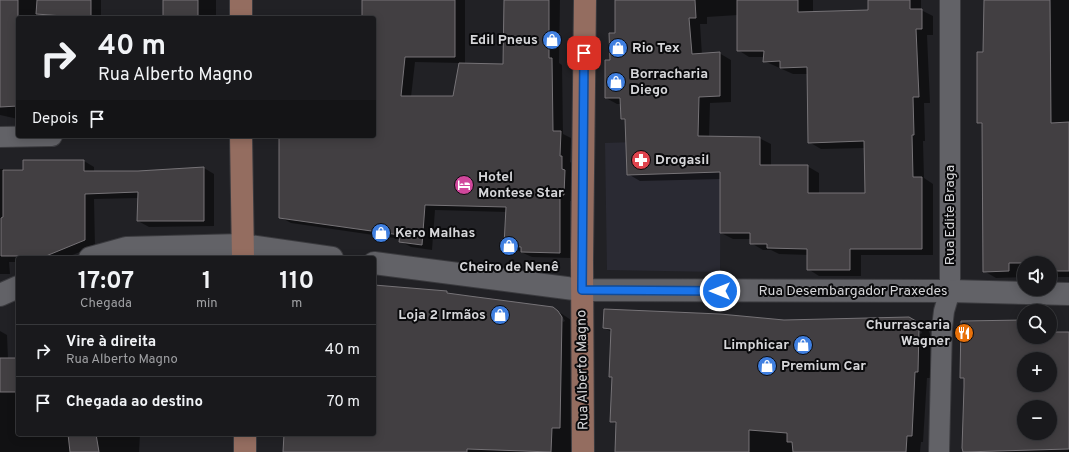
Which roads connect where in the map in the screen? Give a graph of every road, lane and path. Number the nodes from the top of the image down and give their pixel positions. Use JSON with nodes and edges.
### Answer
{"nodes":[{"id":1,"x":241,"y":0,"type":"edge"},
{"id":2,"x":585,"y":0,"type":"edge"},
{"id":3,"x":950,"y":0,"type":"edge"},
{"id":4,"x":241,"y":16,"type":"edge"},
{"id":5,"x":0,"y":137,"type":"edge"},
{"id":6,"x":16,"y":137,"type":"edge"},
{"id":7,"x":242,"y":138,"type":"edge"},
{"id":8,"x":243,"y":252,"type":"edge"},
{"id":9,"x":97,"y":256,"type":"edge"},
{"id":10,"x":302,"y":256,"type":"edge"},
{"id":11,"x":376,"y":263,"type":"edge"},
{"id":12,"x":16,"y":288,"type":"edge"},
{"id":13,"x":582,"y":290,"type":"junction"},
{"id":14,"x":950,"y":290,"type":"junction"},
{"id":15,"x":1069,"y":294,"type":"edge"},
{"id":16,"x":0,"y":295,"type":"edge"},
{"id":17,"x":245,"y":436,"type":"edge"},
{"id":18,"x":245,"y":452,"type":"edge"},
{"id":19,"x":583,"y":452,"type":"edge"},
{"id":20,"x":939,"y":452,"type":"edge"}],
"edges":[{"from":1,"to":4,"type":"main road"},
{"from":2,"to":13,"type":"main road","name":"Rua Alberto Magno"},
{"from":3,"to":14,"type":"street","name":"Rua Edite Braga"},
{"from":5,"to":6,"type":"street"},
{"from":7,"to":8,"type":"main road"},
{"from":8,"to":9,"type":"street"},
{"from":8,"to":10,"type":"street"},
{"from":11,"to":13,"type":"street","name":"Rua Desembargador Praxedes"},
{"from":12,"to":16,"type":"street"},
{"from":13,"to":14,"type":"street","name":"Rua Desembargador Praxedes"},
{"from":13,"to":19,"type":"main road","name":"Rua Alberto Magno"},
{"from":14,"to":15,"type":"street","name":"Rua Desembargador Praxedes"},
{"from":14,"to":20,"type":"street","name":"Rua Edite Braga"},
{"from":17,"to":18,"type":"main road"}]}
